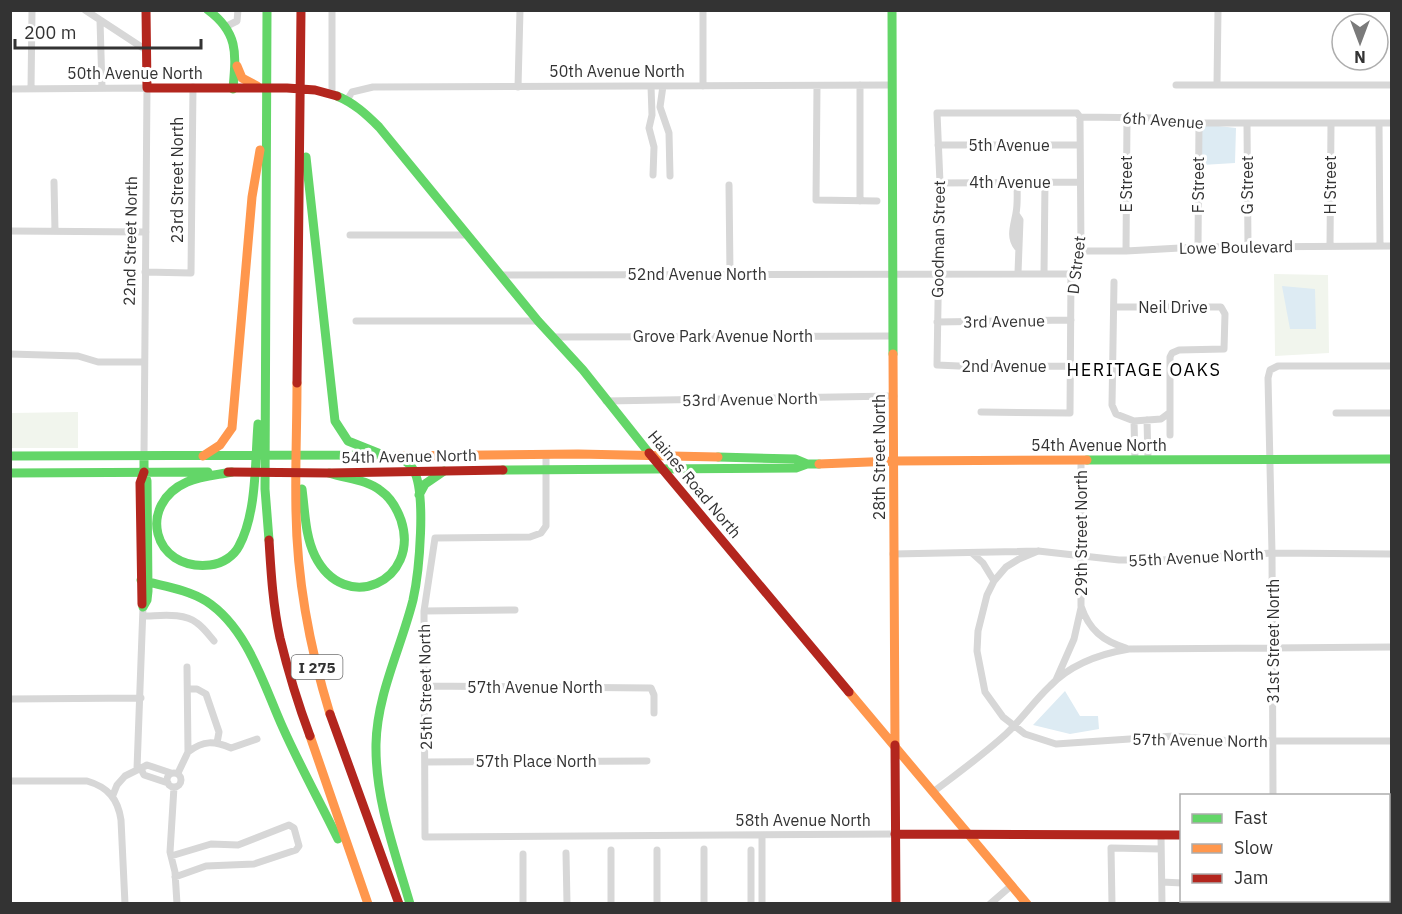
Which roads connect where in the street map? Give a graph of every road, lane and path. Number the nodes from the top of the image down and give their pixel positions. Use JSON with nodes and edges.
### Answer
{"nodes":[{"id":1,"x":32,"y":10,"type":"edge"},
{"id":2,"x":85,"y":10,"type":"edge"},
{"id":3,"x":146,"y":10,"type":"edge"},
{"id":4,"x":208,"y":10,"type":"edge"},
{"id":5,"x":238,"y":10,"type":"edge"},
{"id":6,"x":267,"y":10,"type":"edge"},
{"id":7,"x":301,"y":10,"type":"edge"},
{"id":8,"x":332,"y":10,"type":"edge"},
{"id":9,"x":520,"y":10,"type":"edge"},
{"id":10,"x":703,"y":10,"type":"edge"},
{"id":11,"x":892,"y":10,"type":"edge"},
{"id":12,"x":1218,"y":10,"type":"edge"},
{"id":13,"x":100,"y":20,"type":"junction"},
{"id":14,"x":227,"y":26,"type":"junction"},
{"id":15,"x":146,"y":50,"type":"junction"},
{"id":16,"x":236,"y":61,"type":"junction"},
{"id":17,"x":1217,"y":84,"type":"junction"},
{"id":18,"x":860,"y":85,"type":"junction"},
{"id":19,"x":892,"y":85,"type":"junction"},
{"id":20,"x":1176,"y":85,"type":"dead end"},
{"id":21,"x":1392,"y":85,"type":"edge"},
{"id":22,"x":651,"y":86,"type":"junction"},
{"id":23,"x":663,"y":86,"type":"junction"},
{"id":24,"x":703,"y":86,"type":"junction"},
{"id":25,"x":817,"y":86,"type":"junction"},
{"id":26,"x":193,"y":87,"type":"junction"},
{"id":27,"x":518,"y":87,"type":"junction"},
{"id":28,"x":102,"y":88,"type":"junction"},
{"id":29,"x":147,"y":88,"type":"junction"},
{"id":30,"x":265,"y":88,"type":"junction"},
{"id":31,"x":10,"y":89,"type":"edge"},
{"id":32,"x":31,"y":89,"type":"junction"},
{"id":33,"x":233,"y":89,"type":"junction"},
{"id":34,"x":332,"y":94,"type":"junction"},
{"id":35,"x":347,"y":100,"type":"junction"},
{"id":36,"x":937,"y":113,"type":"joint"},
{"id":37,"x":1080,"y":117,"type":"junction"},
{"id":38,"x":1126,"y":117,"type":"junction"},
{"id":39,"x":266,"y":120,"type":"junction"},
{"id":40,"x":301,"y":120,"type":"junction"},
{"id":41,"x":1199,"y":123,"type":"junction"},
{"id":42,"x":1330,"y":123,"type":"junction"},
{"id":43,"x":1379,"y":123,"type":"junction"},
{"id":44,"x":1392,"y":123,"type":"edge"},
{"id":45,"x":1247,"y":124,"type":"junction"},
{"id":46,"x":938,"y":145,"type":"junction"},
{"id":47,"x":1080,"y":145,"type":"junction"},
{"id":48,"x":653,"y":175,"type":"dead end"},
{"id":49,"x":670,"y":176,"type":"dead end"},
{"id":50,"x":54,"y":182,"type":"dead end"},
{"id":51,"x":1017,"y":182,"type":"junction"},
{"id":52,"x":1046,"y":182,"type":"junction"},
{"id":53,"x":1080,"y":182,"type":"junction"},
{"id":54,"x":940,"y":183,"type":"junction"},
{"id":55,"x":729,"y":185,"type":"dead end"},
{"id":56,"x":860,"y":201,"type":"junction"},
{"id":57,"x":877,"y":201,"type":"dead end"},
{"id":58,"x":10,"y":231,"type":"edge"},
{"id":59,"x":55,"y":231,"type":"junction"},
{"id":60,"x":146,"y":232,"type":"junction"},
{"id":61,"x":468,"y":235,"type":"junction"},
{"id":62,"x":350,"y":236,"type":"dead end"},
{"id":63,"x":1248,"y":246,"type":"junction"},
{"id":64,"x":1330,"y":246,"type":"junction"},
{"id":65,"x":1380,"y":246,"type":"junction"},
{"id":66,"x":1392,"y":246,"type":"edge"},
{"id":67,"x":1198,"y":247,"type":"junction"},
{"id":68,"x":1081,"y":251,"type":"junction"},
{"id":69,"x":1126,"y":251,"type":"junction"},
{"id":70,"x":145,"y":272,"type":"junction"},
{"id":71,"x":1018,"y":273,"type":"junction"},
{"id":72,"x":730,"y":274,"type":"junction"},
{"id":73,"x":892,"y":274,"type":"junction"},
{"id":74,"x":938,"y":274,"type":"junction"},
{"id":75,"x":1044,"y":274,"type":"junction"},
{"id":76,"x":1071,"y":274,"type":"junction"},
{"id":77,"x":502,"y":275,"type":"junction"},
{"id":78,"x":1114,"y":282,"type":"dead end"},
{"id":79,"x":1114,"y":308,"type":"junction"},
{"id":80,"x":1071,"y":320,"type":"junction"},
{"id":81,"x":356,"y":321,"type":"dead end"},
{"id":82,"x":538,"y":321,"type":"junction"},
{"id":83,"x":937,"y":322,"type":"junction"},
{"id":84,"x":893,"y":336,"type":"junction"},
{"id":85,"x":553,"y":337,"type":"junction"},
{"id":86,"x":266,"y":345,"type":"junction"},
{"id":87,"x":10,"y":354,"type":"edge"},
{"id":88,"x":144,"y":362,"type":"junction"},
{"id":89,"x":937,"y":365,"type":"joint"},
{"id":90,"x":1071,"y":366,"type":"junction"},
{"id":91,"x":1392,"y":366,"type":"edge"},
{"id":92,"x":894,"y":396,"type":"junction"},
{"id":93,"x":606,"y":401,"type":"junction"},
{"id":94,"x":981,"y":412,"type":"dead end"},
{"id":95,"x":1169,"y":413,"type":"junction"},
{"id":96,"x":1335,"y":413,"type":"dead end"},
{"id":97,"x":1392,"y":413,"type":"edge"},
{"id":98,"x":297,"y":418,"type":"junction"},
{"id":99,"x":1147,"y":420,"type":"junction"},
{"id":100,"x":1134,"y":421,"type":"junction"},
{"id":101,"x":1170,"y":435,"type":"dead end"},
{"id":102,"x":546,"y":454,"type":"junction"},
{"id":103,"x":383,"y":455,"type":"junction"},
{"id":104,"x":652,"y":455,"type":"junction"},
{"id":105,"x":10,"y":456,"type":"edge"},
{"id":106,"x":144,"y":456,"type":"junction"},
{"id":107,"x":203,"y":456,"type":"junction"},
{"id":108,"x":395,"y":456,"type":"junction"},
{"id":109,"x":1269,"y":459,"type":"junction"},
{"id":110,"x":1392,"y":459,"type":"edge"},
{"id":111,"x":1081,"y":460,"type":"junction"},
{"id":112,"x":1135,"y":460,"type":"junction"},
{"id":113,"x":1148,"y":460,"type":"junction"},
{"id":114,"x":894,"y":461,"type":"junction"},
{"id":115,"x":807,"y":464,"type":"junction"},
{"id":116,"x":661,"y":468,"type":"junction"},
{"id":117,"x":546,"y":470,"type":"junction"},
{"id":118,"x":414,"y":471,"type":"junction"},
{"id":119,"x":444,"y":471,"type":"junction"},
{"id":120,"x":144,"y":472,"type":"junction"},
{"id":121,"x":232,"y":472,"type":"junction"},
{"id":122,"x":10,"y":473,"type":"edge"},
{"id":123,"x":329,"y":473,"type":"junction"},
{"id":124,"x":419,"y":495,"type":"junction"},
{"id":125,"x":1038,"y":551,"type":"junction"},
{"id":126,"x":972,"y":553,"type":"junction"},
{"id":127,"x":1272,"y":553,"type":"junction"},
{"id":128,"x":893,"y":554,"type":"junction"},
{"id":129,"x":1392,"y":554,"type":"edge"},
{"id":130,"x":1081,"y":555,"type":"junction"},
{"id":131,"x":144,"y":580,"type":"junction"},
{"id":132,"x":994,"y":581,"type":"junction"},
{"id":133,"x":165,"y":588,"type":"junction"},
{"id":134,"x":148,"y":591,"type":"junction"},
{"id":135,"x":1081,"y":606,"type":"junction"},
{"id":136,"x":515,"y":610,"type":"dead end"},
{"id":137,"x":143,"y":611,"type":"junction"},
{"id":138,"x":424,"y":611,"type":"junction"},
{"id":139,"x":214,"y":641,"type":"dead end"},
{"id":140,"x":1273,"y":647,"type":"junction"},
{"id":141,"x":1392,"y":647,"type":"edge"},
{"id":142,"x":1129,"y":649,"type":"junction"},
{"id":143,"x":187,"y":667,"type":"dead end"},
{"id":144,"x":1055,"y":681,"type":"junction"},
{"id":145,"x":424,"y":686,"type":"junction"},
{"id":146,"x":188,"y":689,"type":"junction"},
{"id":147,"x":141,"y":698,"type":"junction"},
{"id":148,"x":10,"y":699,"type":"edge"},
{"id":149,"x":654,"y":713,"type":"dead end"},
{"id":150,"x":1014,"y":726,"type":"junction"},
{"id":151,"x":257,"y":739,"type":"dead end"},
{"id":152,"x":1392,"y":741,"type":"edge"},
{"id":153,"x":1274,"y":742,"type":"junction"},
{"id":154,"x":217,"y":743,"type":"junction"},
{"id":155,"x":896,"y":748,"type":"junction"},
{"id":156,"x":188,"y":752,"type":"junction"},
{"id":157,"x":647,"y":761,"type":"dead end"},
{"id":158,"x":426,"y":762,"type":"junction"},
{"id":159,"x":139,"y":769,"type":"junction"},
{"id":160,"x":174,"y":773,"type":"junction"},
{"id":161,"x":10,"y":781,"type":"edge"},
{"id":162,"x":171,"y":785,"type":"junction"},
{"id":163,"x":933,"y":792,"type":"junction"},
{"id":164,"x":1273,"y":794,"type":"edge"},
{"id":165,"x":113,"y":795,"type":"junction"},
{"id":166,"x":895,"y":834,"type":"junction"},
{"id":167,"x":967,"y":834,"type":"junction"},
{"id":168,"x":762,"y":835,"type":"junction"},
{"id":169,"x":1161,"y":835,"type":"junction"},
{"id":170,"x":1180,"y":835,"type":"edge"},
{"id":171,"x":425,"y":837,"type":"joint"},
{"id":172,"x":704,"y":849,"type":"dead end"},
{"id":173,"x":1161,"y":849,"type":"junction"},
{"id":174,"x":611,"y":850,"type":"dead end"},
{"id":175,"x":657,"y":850,"type":"dead end"},
{"id":176,"x":751,"y":850,"type":"dead end"},
{"id":177,"x":566,"y":853,"type":"dead end"},
{"id":178,"x":523,"y":854,"type":"dead end"},
{"id":179,"x":171,"y":856,"type":"junction"},
{"id":180,"x":175,"y":877,"type":"junction"},
{"id":181,"x":1162,"y":882,"type":"junction"},
{"id":182,"x":1180,"y":883,"type":"edge"},
{"id":183,"x":1012,"y":885,"type":"junction"},
{"id":184,"x":367,"y":900,"type":"edge"},
{"id":185,"x":125,"y":903,"type":"edge"},
{"id":186,"x":177,"y":903,"type":"edge"},
{"id":187,"x":399,"y":903,"type":"edge"},
{"id":188,"x":410,"y":903,"type":"edge"},
{"id":189,"x":523,"y":903,"type":"edge"},
{"id":190,"x":567,"y":903,"type":"edge"},
{"id":191,"x":611,"y":903,"type":"edge"},
{"id":192,"x":657,"y":903,"type":"edge"},
{"id":193,"x":704,"y":903,"type":"edge"},
{"id":194,"x":751,"y":903,"type":"edge"},
{"id":195,"x":762,"y":903,"type":"edge"},
{"id":196,"x":896,"y":903,"type":"edge"},
{"id":197,"x":990,"y":903,"type":"edge"},
{"id":198,"x":1027,"y":903,"type":"edge"},
{"id":199,"x":1112,"y":903,"type":"edge"},
{"id":200,"x":1162,"y":903,"type":"edge"}],
"edges":[{"from":1,"to":32,"type":"street"},
{"from":2,"to":13,"type":"street"},
{"from":3,"to":15,"type":"main road","name":"22nd Street North"},
{"from":4,"to":14,"type":"main road"},
{"from":5,"to":14,"type":"street"},
{"from":6,"to":39,"type":"main road","number":"I 275"},
{"from":7,"to":40,"type":"main road","number":"I 275"},
{"from":8,"to":34,"type":"street"},
{"from":9,"to":27,"type":"street"},
{"from":10,"to":24,"type":"street"},
{"from":11,"to":19,"type":"main road","name":"28th Street North"},
{"from":12,"to":17,"type":"street"},
{"from":13,"to":15,"type":"street"},
{"from":13,"to":28,"type":"street"},
{"from":14,"to":16,"type":"main road"},
{"from":15,"to":29,"type":"main road","name":"22nd Street North"},
{"from":16,"to":30,"type":"main road"},
{"from":16,"to":33,"type":"main road"},
{"from":17,"to":20,"type":"street"},
{"from":17,"to":21,"type":"street"},
{"from":18,"to":19,"type":"street","name":"50th Avenue North"},
{"from":18,"to":25,"type":"street","name":"50th Avenue North"},
{"from":18,"to":56,"type":"street"},
{"from":19,"to":73,"type":"main road","name":"28th Street North"},
{"from":22,"to":23,"type":"street","name":"50th Avenue North"},
{"from":22,"to":27,"type":"street","name":"50th Avenue North"},
{"from":22,"to":48,"type":"street"},
{"from":23,"to":24,"type":"street","name":"50th Avenue North"},
{"from":23,"to":49,"type":"street"},
{"from":24,"to":25,"type":"street","name":"50th Avenue North"},
{"from":25,"to":56,"type":"street"},
{"from":26,"to":29,"type":"main road","name":"50th Avenue North"},
{"from":26,"to":33,"type":"main road","name":"50th Avenue North"},
{"from":26,"to":70,"type":"street","name":"23rd Street North"},
{"from":27,"to":35,"type":"street","name":"50th Avenue North"},
{"from":28,"to":29,"type":"street","name":"50th Avenue North"},
{"from":28,"to":32,"type":"street","name":"50th Avenue North"},
{"from":29,"to":60,"type":"street","name":"22nd Street North"},
{"from":30,"to":33,"type":"main road","name":"50th Avenue North"},
{"from":30,"to":34,"type":"main road","name":"50th Avenue North"},
{"from":31,"to":32,"type":"street","name":"50th Avenue North"},
{"from":34,"to":35,"type":"main road","name":"Haines Road North"},
{"from":35,"to":61,"type":"main road","name":"Haines Road North"},
{"from":36,"to":37,"type":"street","name":"6th Avenue"},
{"from":36,"to":46,"type":"street","name":"Goodman Street"},
{"from":37,"to":38,"type":"street","name":"6th Avenue"},
{"from":37,"to":47,"type":"street","name":"D Street"},
{"from":38,"to":41,"type":"street","name":"6th Avenue"},
{"from":38,"to":69,"type":"street","name":"E Street"},
{"from":39,"to":86,"type":"main road","number":"I 275"},
{"from":39,"to":107,"type":"main road"},
{"from":40,"to":98,"type":"main road","number":"I 275"},
{"from":40,"to":103,"type":"main road"},
{"from":41,"to":45,"type":"street","name":"6th Avenue"},
{"from":41,"to":67,"type":"street","name":"F Street"},
{"from":42,"to":43,"type":"street","name":"6th Avenue"},
{"from":42,"to":45,"type":"street","name":"6th Avenue"},
{"from":42,"to":64,"type":"street","name":"H Street"},
{"from":43,"to":44,"type":"street","name":"6th Avenue"},
{"from":43,"to":65,"type":"street"},
{"from":45,"to":63,"type":"street","name":"G Street"},
{"from":46,"to":47,"type":"street","name":"5th Avenue"},
{"from":46,"to":54,"type":"street","name":"Goodman Street"},
{"from":47,"to":53,"type":"street","name":"D Street"},
{"from":50,"to":59,"type":"street"},
{"from":51,"to":52,"type":"street","name":"4th Avenue"},
{"from":51,"to":54,"type":"street","name":"4th Avenue"},
{"from":51,"to":71,"type":"street"},
{"from":52,"to":53,"type":"street","name":"4th Avenue"},
{"from":52,"to":75,"type":"street"},
{"from":53,"to":68,"type":"street","name":"D Street"},
{"from":54,"to":74,"type":"street","name":"Goodman Street"},
{"from":55,"to":72,"type":"street"},
{"from":56,"to":57,"type":"street"},
{"from":58,"to":59,"type":"street"},
{"from":59,"to":60,"type":"street"},
{"from":60,"to":70,"type":"street","name":"22nd Street North"},
{"from":61,"to":62,"type":"street"},
{"from":61,"to":77,"type":"main road","name":"Haines Road North"},
{"from":63,"to":64,"type":"street","name":"Lowe Boulevard"},
{"from":63,"to":67,"type":"street","name":"Lowe Boulevard"},
{"from":64,"to":65,"type":"street","name":"Lowe Boulevard"},
{"from":65,"to":66,"type":"street","name":"Lowe Boulevard"},
{"from":67,"to":69,"type":"street","name":"Lowe Boulevard"},
{"from":68,"to":69,"type":"street","name":"Lowe Boulevard"},
{"from":68,"to":76,"type":"street","name":"D Street"},
{"from":70,"to":88,"type":"street","name":"22nd Street North"},
{"from":71,"to":74,"type":"street"},
{"from":71,"to":75,"type":"street"},
{"from":72,"to":73,"type":"street","name":"52nd Avenue North"},
{"from":72,"to":77,"type":"street","name":"52nd Avenue North"},
{"from":73,"to":74,"type":"street"},
{"from":73,"to":84,"type":"main road","name":"28th Street North"},
{"from":74,"to":83,"type":"street","name":"Goodman Street"},
{"from":75,"to":76,"type":"street"},
{"from":76,"to":80,"type":"street","name":"D Street"},
{"from":77,"to":82,"type":"main road","name":"Haines Road North"},
{"from":78,"to":79,"type":"street","name":"Neil Drive"},
{"from":79,"to":95,"type":"street","name":"Neil Drive"},
{"from":79,"to":100,"type":"street","name":"Neil Drive"},
{"from":80,"to":83,"type":"street","name":"3rd Avenue"},
{"from":80,"to":90,"type":"street","name":"D Street"},
{"from":81,"to":82,"type":"street"},
{"from":82,"to":85,"type":"main road","name":"Haines Road North"},
{"from":83,"to":89,"type":"street","name":"Goodman Street"},
{"from":84,"to":85,"type":"street","name":"Grove Park Avenue North"},
{"from":84,"to":92,"type":"main road","name":"28th Street North"},
{"from":85,"to":93,"type":"main road","name":"Haines Road North"},
{"from":86,"to":121,"type":"main road"},
{"from":86,"to":184,"type":"main road","number":"I 275"},
{"from":87,"to":88,"type":"street"},
{"from":88,"to":106,"type":"street","name":"22nd Street North"},
{"from":89,"to":90,"type":"street","name":"2nd Avenue"},
{"from":90,"to":94,"type":"street","name":"D Street"},
{"from":91,"to":109,"type":"street","name":"31st Street North"},
{"from":92,"to":93,"type":"street","name":"53rd Avenue North"},
{"from":92,"to":114,"type":"main road","name":"28th Street North"},
{"from":93,"to":104,"type":"main road","name":"Haines Road North"},
{"from":95,"to":99,"type":"street"},
{"from":95,"to":101,"type":"street","name":"Neil Drive"},
{"from":96,"to":97,"type":"street"},
{"from":98,"to":123,"type":"main road"},
{"from":98,"to":187,"type":"main road","number":"I 275"},
{"from":99,"to":100,"type":"street"},
{"from":99,"to":113,"type":"street"},
{"from":100,"to":112,"type":"street"},
{"from":102,"to":104,"type":"main road","name":"54th Avenue North"},
{"from":102,"to":108,"type":"main road","name":"54th Avenue North"},
{"from":102,"to":117,"type":"street"},
{"from":103,"to":107,"type":"main road","name":"54th Avenue North"},
{"from":103,"to":108,"type":"main road","name":"54th Avenue North"},
{"from":104,"to":115,"type":"main road","name":"54th Avenue North"},
{"from":104,"to":116,"type":"main road","name":"Haines Road North"},
{"from":105,"to":106,"type":"main road","name":"54th Avenue North"},
{"from":106,"to":107,"type":"main road","name":"54th Avenue North"},
{"from":106,"to":120,"type":"main road","name":"22nd Street North"},
{"from":108,"to":118,"type":"main road"},
{"from":109,"to":110,"type":"main road","name":"54th Avenue North"},
{"from":109,"to":113,"type":"main road","name":"54th Avenue North"},
{"from":109,"to":127,"type":"street","name":"31st Street North"},
{"from":111,"to":112,"type":"main road","name":"54th Avenue North"},
{"from":111,"to":114,"type":"main road","name":"54th Avenue North"},
{"from":111,"to":130,"type":"street","name":"29th Street North"},
{"from":112,"to":113,"type":"main road","name":"54th Avenue North"},
{"from":114,"to":115,"type":"main road","name":"54th Avenue North"},
{"from":114,"to":128,"type":"main road","name":"28th Street North"},
{"from":115,"to":116,"type":"main road","name":"54th Avenue North"},
{"from":116,"to":117,"type":"main road","name":"54th Avenue North"},
{"from":116,"to":155,"type":"main road","name":"Haines Road North"},
{"from":117,"to":119,"type":"main road","name":"54th Avenue North"},
{"from":117,"to":138,"type":"street","name":"25th Street North"},
{"from":118,"to":119,"type":"main road","name":"54th Avenue North"},
{"from":118,"to":123,"type":"main road","name":"54th Avenue North"},
{"from":118,"to":124,"type":"main road"},
{"from":119,"to":124,"type":"main road"},
{"from":120,"to":121,"type":"main road","name":"54th Avenue North"},
{"from":120,"to":122,"type":"main road","name":"54th Avenue North"},
{"from":120,"to":131,"type":"main road","name":"22nd Street North"},
{"from":121,"to":123,"type":"main road","name":"54th Avenue North"},
{"from":124,"to":188,"type":"main road"},
{"from":125,"to":126,"type":"street","name":"55th Avenue North"},
{"from":125,"to":130,"type":"street","name":"55th Avenue North"},
{"from":125,"to":132,"type":"street"},
{"from":126,"to":128,"type":"street","name":"55th Avenue North"},
{"from":126,"to":132,"type":"street"},
{"from":127,"to":129,"type":"street","name":"55th Avenue North"},
{"from":127,"to":130,"type":"street","name":"55th Avenue North"},
{"from":127,"to":140,"type":"street","name":"31st Street North"},
{"from":128,"to":155,"type":"main road","name":"28th Street North"},
{"from":130,"to":135,"type":"street","name":"29th Street North"},
{"from":131,"to":133,"type":"main road"},
{"from":131,"to":134,"type":"main road","name":"22nd Street North"},
{"from":131,"to":137,"type":"main road","name":"22nd Street North"},
{"from":132,"to":150,"type":"street"},
{"from":133,"to":134,"type":"main road"},
{"from":133,"to":184,"type":"main road"},
{"from":134,"to":137,"type":"main road","name":"22nd Street North"},
{"from":135,"to":142,"type":"street","name":"29th Street North"},
{"from":135,"to":144,"type":"street","name":"29th Street North"},
{"from":136,"to":138,"type":"street"},
{"from":137,"to":139,"type":"street"},
{"from":137,"to":147,"type":"street","name":"22nd Street North"},
{"from":138,"to":145,"type":"street","name":"25th Street North"},
{"from":140,"to":141,"type":"street"},
{"from":140,"to":142,"type":"street"},
{"from":140,"to":153,"type":"street","name":"31st Street North"},
{"from":142,"to":144,"type":"street"},
{"from":143,"to":146,"type":"street"},
{"from":144,"to":150,"type":"street"},
{"from":145,"to":149,"type":"street","name":"57th Avenue North"},
{"from":145,"to":158,"type":"street","name":"25th Street North"},
{"from":146,"to":154,"type":"street"},
{"from":146,"to":156,"type":"street"},
{"from":147,"to":148,"type":"street"},
{"from":147,"to":159,"type":"street","name":"22nd Street North"},
{"from":150,"to":153,"type":"street","name":"57th Avenue North"},
{"from":150,"to":163,"type":"street"},
{"from":151,"to":154,"type":"street"},
{"from":152,"to":153,"type":"street","name":"57th Avenue North"},
{"from":153,"to":164,"type":"street","name":"31st Street North"},
{"from":154,"to":156,"type":"street"},
{"from":155,"to":163,"type":"main road","name":"Haines Road North"},
{"from":155,"to":166,"type":"main road","name":"28th Street North"},
{"from":156,"to":160,"type":"street"},
{"from":157,"to":158,"type":"street","name":"57th Place North"},
{"from":158,"to":171,"type":"street","name":"25th Street North"},
{"from":159,"to":160,"type":"street"},
{"from":159,"to":162,"type":"street"},
{"from":159,"to":165,"type":"street"},
{"from":160,"to":162,"type":"street"},
{"from":160,"to":162,"type":"street"},
{"from":161,"to":165,"type":"street"},
{"from":162,"to":179,"type":"street"},
{"from":163,"to":167,"type":"main road","name":"Haines Road North"},
{"from":165,"to":185,"type":"street"},
{"from":166,"to":167,"type":"main road","name":"58th Avenue North"},
{"from":166,"to":168,"type":"street","name":"58th Avenue North"},
{"from":166,"to":196,"type":"main road","name":"28th Street North"},
{"from":167,"to":169,"type":"main road","name":"58th Avenue North"},
{"from":167,"to":183,"type":"main road","name":"Haines Road North"},
{"from":168,"to":171,"type":"street","name":"58th Avenue North"},
{"from":168,"to":195,"type":"street"},
{"from":169,"to":170,"type":"main road","name":"58th Avenue North"},
{"from":169,"to":173,"type":"street"},
{"from":172,"to":193,"type":"street"},
{"from":173,"to":181,"type":"street"},
{"from":173,"to":199,"type":"street"},
{"from":174,"to":191,"type":"street"},
{"from":175,"to":192,"type":"street"},
{"from":176,"to":194,"type":"street"},
{"from":177,"to":190,"type":"street"},
{"from":178,"to":189,"type":"street"},
{"from":179,"to":180,"type":"street"},
{"from":179,"to":180,"type":"street"},
{"from":180,"to":186,"type":"street"},
{"from":181,"to":182,"type":"street"},
{"from":181,"to":200,"type":"street"},
{"from":183,"to":197,"type":"street"},
{"from":183,"to":198,"type":"main road","name":"Haines Road North"}]}
